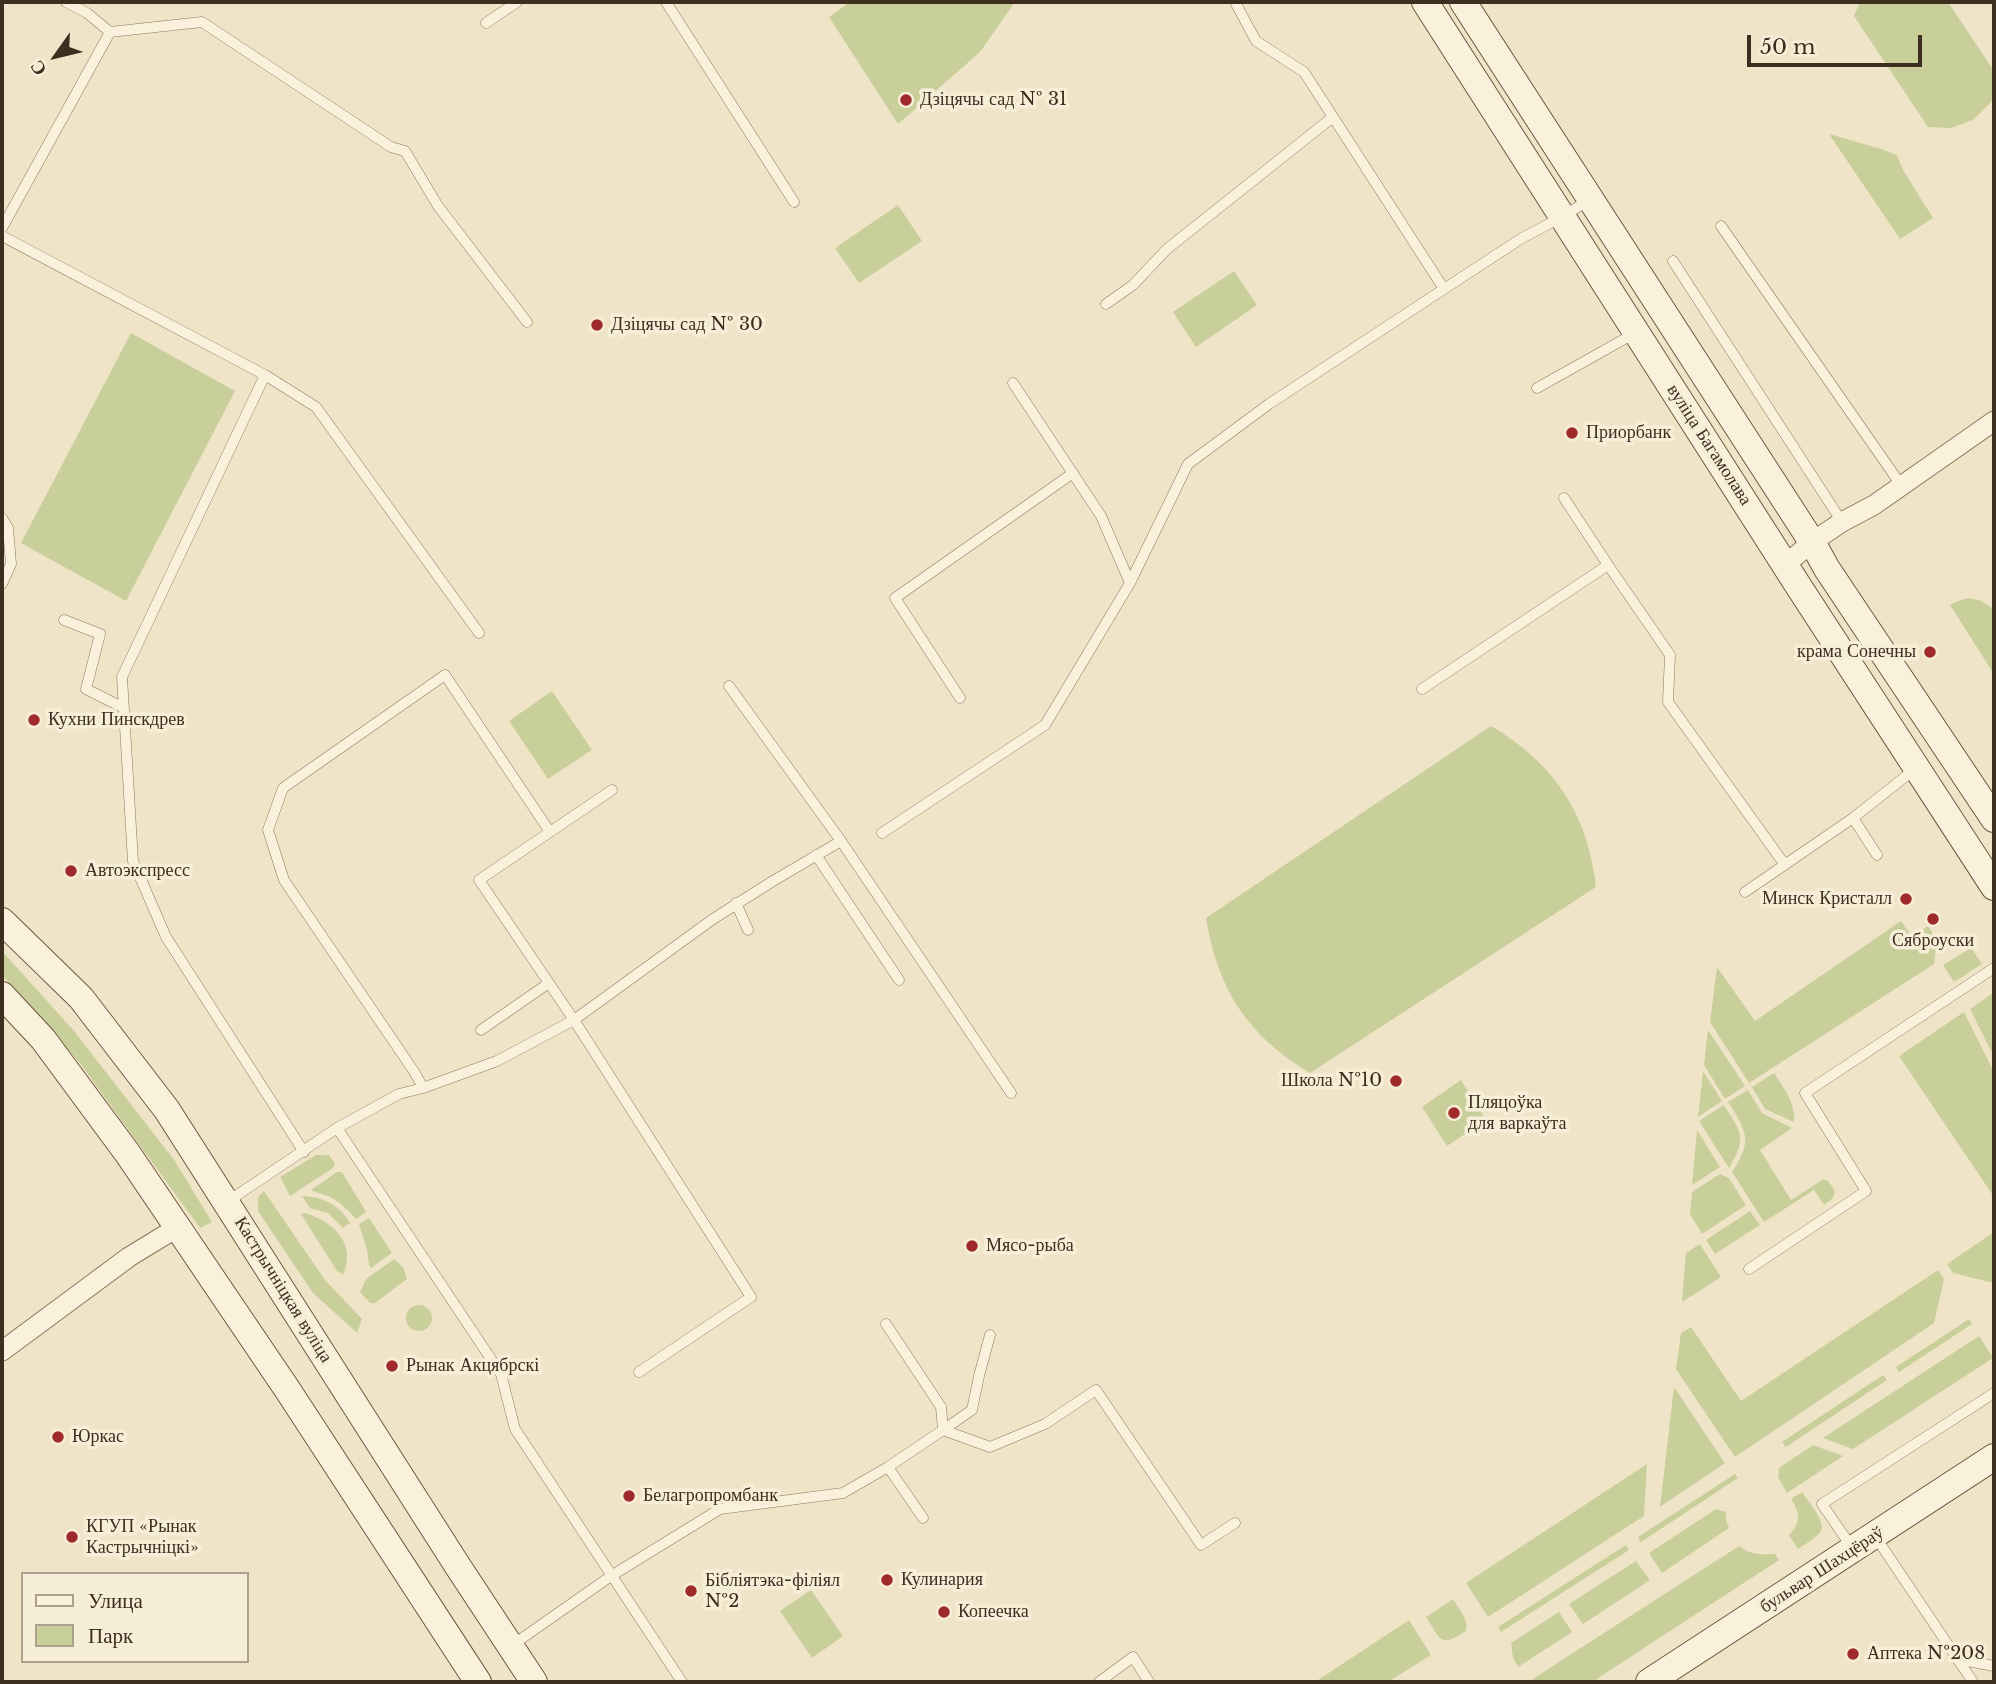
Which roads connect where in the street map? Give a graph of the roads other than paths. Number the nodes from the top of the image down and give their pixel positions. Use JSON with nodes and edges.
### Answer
{"nodes":[{"id":1,"x":66,"y":2,"type":"edge"},
{"id":2,"x":517,"y":2,"type":"edge"},
{"id":3,"x":666,"y":2,"type":"edge"},
{"id":4,"x":1235,"y":2,"type":"edge"},
{"id":5,"x":1425,"y":2,"type":"edge"},
{"id":6,"x":1463,"y":2,"type":"edge"},
{"id":7,"x":486,"y":23,"type":"dead end"},
{"id":8,"x":110,"y":32,"type":"junction"},
{"id":9,"x":1333,"y":117,"type":"junction"},
{"id":10,"x":1590,"y":200,"type":"junction"},
{"id":11,"x":794,"y":202,"type":"dead end"},
{"id":12,"x":1562,"y":217,"type":"junction"},
{"id":13,"x":1721,"y":226,"type":"dead end"},
{"id":14,"x":2,"y":228,"type":"edge"},
{"id":15,"x":2,"y":236,"type":"edge"},
{"id":16,"x":1673,"y":261,"type":"dead end"},
{"id":17,"x":1444,"y":289,"type":"junction"},
{"id":18,"x":1106,"y":304,"type":"dead end"},
{"id":19,"x":527,"y":322,"type":"dead end"},
{"id":20,"x":1637,"y":332,"type":"junction"},
{"id":21,"x":265,"y":375,"type":"junction"},
{"id":22,"x":1013,"y":383,"type":"dead end"},
{"id":23,"x":1537,"y":388,"type":"dead end"},
{"id":24,"x":1994,"y":421,"type":"edge"},
{"id":25,"x":1073,"y":473,"type":"junction"},
{"id":26,"x":1901,"y":485,"type":"junction"},
{"id":27,"x":1564,"y":498,"type":"dead end"},
{"id":28,"x":2,"y":518,"type":"edge"},
{"id":29,"x":1842,"y":522,"type":"junction"},
{"id":30,"x":1812,"y":542,"type":"junction"},
{"id":31,"x":1608,"y":565,"type":"junction"},
{"id":32,"x":1785,"y":565,"type":"junction"},
{"id":33,"x":1130,"y":583,"type":"junction"},
{"id":34,"x":2,"y":584,"type":"edge"},
{"id":35,"x":64,"y":620,"type":"dead end"},
{"id":36,"x":479,"y":633,"type":"dead end"},
{"id":37,"x":729,"y":686,"type":"dead end"},
{"id":38,"x":1422,"y":690,"type":"dead end"},
{"id":39,"x":960,"y":698,"type":"dead end"},
{"id":40,"x":124,"y":708,"type":"junction"},
{"id":41,"x":1916,"y":768,"type":"junction"},
{"id":42,"x":612,"y":790,"type":"dead end"},
{"id":43,"x":1986,"y":798,"type":"edge"},
{"id":44,"x":1853,"y":818,"type":"junction"},
{"id":45,"x":1994,"y":819,"type":"edge"},
{"id":46,"x":550,"y":832,"type":"junction"},
{"id":47,"x":881,"y":833,"type":"dead end"},
{"id":48,"x":841,"y":841,"type":"junction"},
{"id":49,"x":816,"y":855,"type":"junction"},
{"id":50,"x":1877,"y":855,"type":"dead end"},
{"id":51,"x":1785,"y":864,"type":"junction"},
{"id":52,"x":1994,"y":887,"type":"edge"},
{"id":53,"x":1745,"y":892,"type":"dead end"},
{"id":54,"x":736,"y":903,"type":"junction"},
{"id":55,"x":2,"y":921,"type":"edge"},
{"id":56,"x":748,"y":930,"type":"dead end"},
{"id":57,"x":1994,"y":968,"type":"edge"},
{"id":58,"x":899,"y":980,"type":"dead end"},
{"id":59,"x":549,"y":983,"type":"junction"},
{"id":60,"x":2,"y":995,"type":"edge"},
{"id":61,"x":574,"y":1020,"type":"junction"},
{"id":62,"x":481,"y":1030,"type":"dead end"},
{"id":63,"x":423,"y":1088,"type":"junction"},
{"id":64,"x":1011,"y":1093,"type":"dead end"},
{"id":65,"x":337,"y":1128,"type":"junction"},
{"id":66,"x":304,"y":1152,"type":"junction"},
{"id":67,"x":227,"y":1202,"type":"junction"},
{"id":68,"x":178,"y":1227,"type":"junction"},
{"id":69,"x":1749,"y":1269,"type":"dead end"},
{"id":70,"x":886,"y":1324,"type":"dead end"},
{"id":71,"x":990,"y":1335,"type":"dead end"},
{"id":72,"x":2,"y":1352,"type":"edge"},
{"id":73,"x":639,"y":1372,"type":"dead end"},
{"id":74,"x":1994,"y":1392,"type":"edge"},
{"id":75,"x":943,"y":1430,"type":"junction"},
{"id":76,"x":1994,"y":1457,"type":"edge"},
{"id":77,"x":888,"y":1467,"type":"junction"},
{"id":78,"x":923,"y":1518,"type":"dead end"},
{"id":79,"x":1234,"y":1523,"type":"dead end"},
{"id":80,"x":1864,"y":1543,"type":"junction"},
{"id":81,"x":611,"y":1576,"type":"junction"},
{"id":82,"x":510,"y":1646,"type":"junction"},
{"id":83,"x":1957,"y":1659,"type":"junction"},
{"id":84,"x":1994,"y":1666,"type":"edge"},
{"id":85,"x":478,"y":1682,"type":"edge"},
{"id":86,"x":534,"y":1682,"type":"edge"},
{"id":87,"x":682,"y":1682,"type":"edge"},
{"id":88,"x":1098,"y":1682,"type":"edge"},
{"id":89,"x":1149,"y":1682,"type":"edge"},
{"id":90,"x":1649,"y":1682,"type":"edge"},
{"id":91,"x":1973,"y":1682,"type":"edge"}],
"edges":[{"from":1,"to":8,"type":"lane"},
{"from":2,"to":7,"type":"lane"},
{"from":3,"to":11,"type":"lane"},
{"from":4,"to":9,"type":"lane"},
{"from":5,"to":12,"type":"main road","name":"вуліца Багамолава"},
{"from":6,"to":10,"type":"main road","name":"вуліца Багамолава"},
{"from":8,"to":14,"type":"lane"},
{"from":8,"to":19,"type":"lane"},
{"from":9,"to":17,"type":"lane"},
{"from":9,"to":18,"type":"lane"},
{"from":10,"to":12,"type":"lane"},
{"from":10,"to":30,"type":"main road","name":"вуліца Багамолава"},
{"from":12,"to":17,"type":"lane"},
{"from":12,"to":20,"type":"main road","name":"вуліца Багамолава"},
{"from":13,"to":26,"type":"lane"},
{"from":15,"to":21,"type":"lane"},
{"from":16,"to":29,"type":"lane"},
{"from":17,"to":33,"type":"lane"},
{"from":20,"to":23,"type":"lane"},
{"from":20,"to":32,"type":"main road","name":"вуліца Багамолава"},
{"from":21,"to":36,"type":"lane"},
{"from":21,"to":40,"type":"lane"},
{"from":22,"to":25,"type":"lane"},
{"from":24,"to":26,"type":"street"},
{"from":25,"to":33,"type":"lane"},
{"from":25,"to":39,"type":"lane"},
{"from":26,"to":29,"type":"street"},
{"from":27,"to":31,"type":"lane"},
{"from":28,"to":34,"type":"lane"},
{"from":29,"to":30,"type":"street"},
{"from":30,"to":32,"type":"street"},
{"from":30,"to":43,"type":"main road","name":"вуліца Багамолава"},
{"from":31,"to":38,"type":"lane"},
{"from":31,"to":51,"type":"lane"},
{"from":32,"to":41,"type":"main road","name":"вуліца Багамолава"},
{"from":33,"to":47,"type":"lane"},
{"from":35,"to":40,"type":"lane"},
{"from":37,"to":48,"type":"lane"},
{"from":40,"to":66,"type":"lane"},
{"from":41,"to":44,"type":"lane"},
{"from":41,"to":52,"type":"main road","name":"вуліца Багамолава"},
{"from":42,"to":46,"type":"lane"},
{"from":43,"to":45,"type":"main road","name":"вуліца Багамолава"},
{"from":44,"to":50,"type":"lane"},
{"from":44,"to":51,"type":"lane"},
{"from":46,"to":59,"type":"lane"},
{"from":46,"to":63,"type":"lane"},
{"from":48,"to":49,"type":"lane"},
{"from":48,"to":64,"type":"lane"},
{"from":49,"to":54,"type":"lane"},
{"from":49,"to":58,"type":"lane"},
{"from":51,"to":53,"type":"lane"},
{"from":54,"to":56,"type":"lane"},
{"from":54,"to":61,"type":"lane"},
{"from":55,"to":67,"type":"main road","name":"Кастрычніцкая вуліца"},
{"from":57,"to":69,"type":"lane"},
{"from":59,"to":61,"type":"lane"},
{"from":59,"to":62,"type":"lane"},
{"from":60,"to":68,"type":"main road"},
{"from":61,"to":63,"type":"lane"},
{"from":61,"to":73,"type":"lane"},
{"from":63,"to":65,"type":"lane"},
{"from":65,"to":66,"type":"lane"},
{"from":65,"to":81,"type":"lane"},
{"from":66,"to":67,"type":"lane"},
{"from":67,"to":82,"type":"main road","name":"Кастрычніцкая вуліца"},
{"from":68,"to":72,"type":"street"},
{"from":68,"to":85,"type":"main road"},
{"from":70,"to":75,"type":"lane"},
{"from":71,"to":75,"type":"lane"},
{"from":74,"to":80,"type":"lane"},
{"from":75,"to":77,"type":"lane"},
{"from":75,"to":79,"type":"lane"},
{"from":76,"to":80,"type":"main road","name":"бульвар Шахцёраў"},
{"from":77,"to":78,"type":"lane"},
{"from":77,"to":81,"type":"lane"},
{"from":80,"to":83,"type":"lane"},
{"from":80,"to":90,"type":"main road","name":"бульвар Шахцёраў"},
{"from":81,"to":82,"type":"lane"},
{"from":81,"to":87,"type":"lane"},
{"from":82,"to":86,"type":"main road","name":"Кастрычніцкая вуліца"},
{"from":83,"to":84,"type":"lane"},
{"from":83,"to":91,"type":"lane"},
{"from":88,"to":89,"type":"lane"}]}
